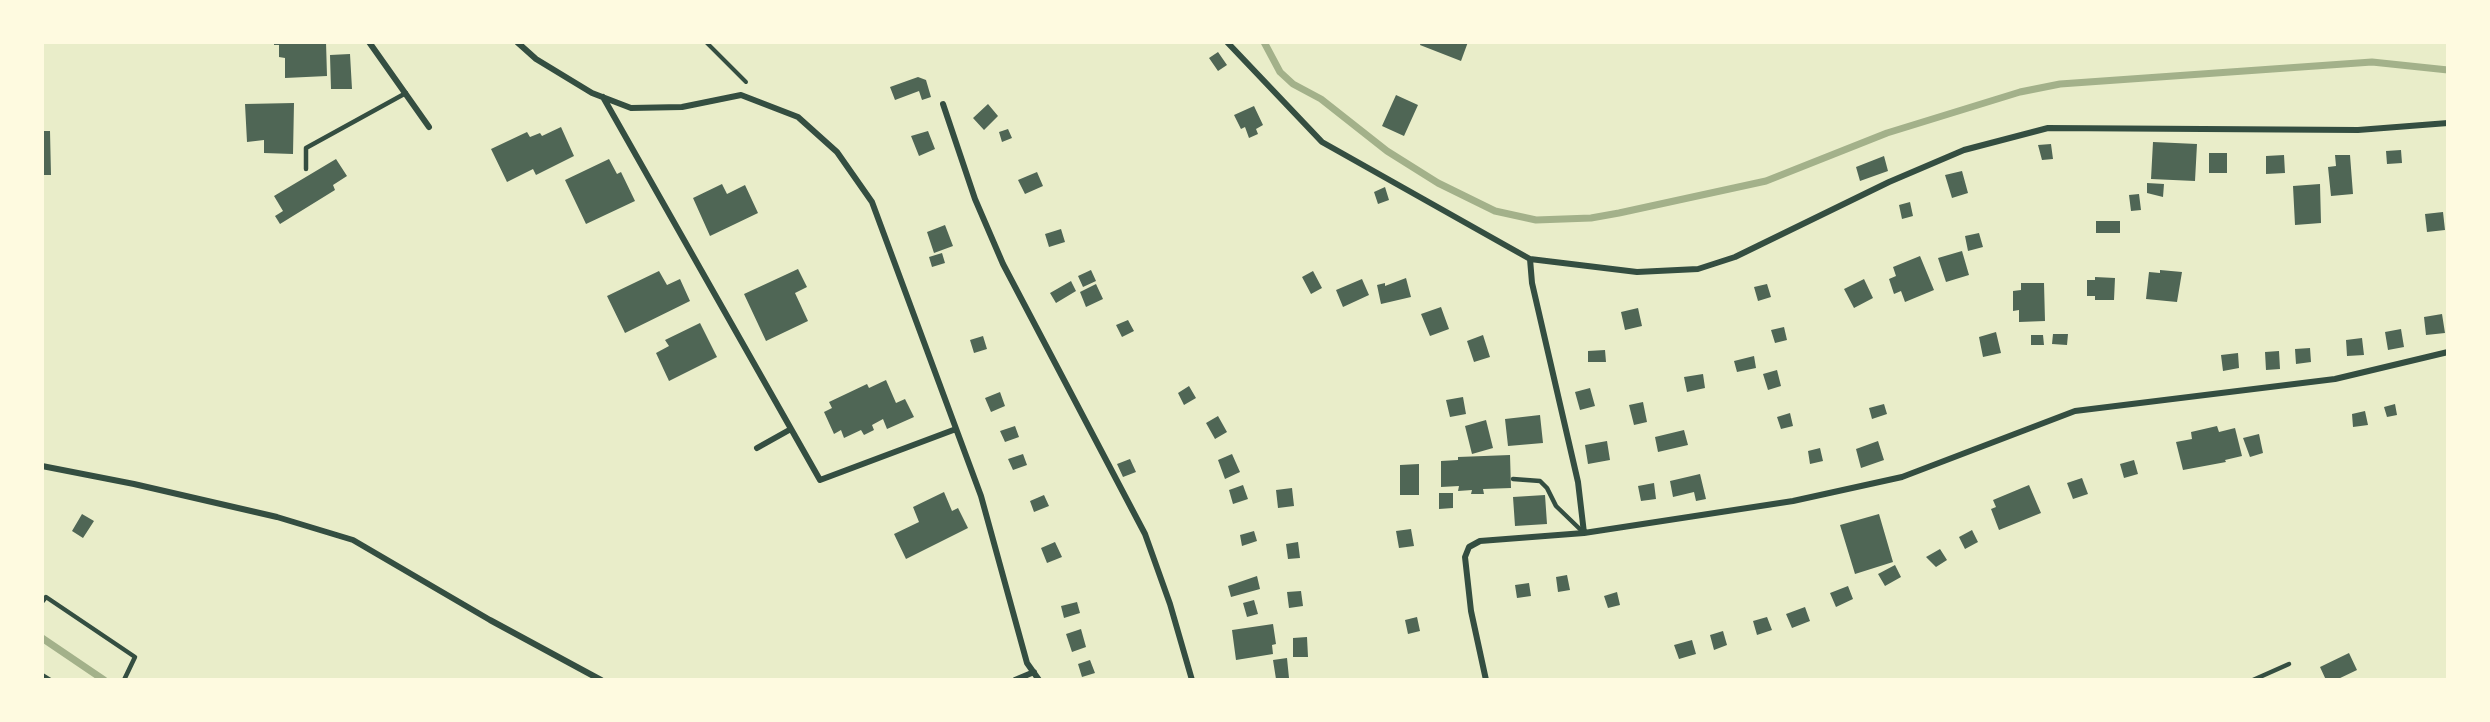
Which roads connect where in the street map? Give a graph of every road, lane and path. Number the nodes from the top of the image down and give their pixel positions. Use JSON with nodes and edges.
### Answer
{"nodes":[{"id":1,"x":369,"y":42,"type":"edge"},
{"id":2,"x":517,"y":42,"type":"edge"},
{"id":3,"x":706,"y":42,"type":"edge"},
{"id":4,"x":1227,"y":42,"type":"edge"},
{"id":5,"x":748,"y":85,"type":"dead end"},
{"id":6,"x":406,"y":93,"type":"junction"},
{"id":7,"x":603,"y":97,"type":"junction"},
{"id":8,"x":943,"y":104,"type":"dead end"},
{"id":9,"x":2448,"y":123,"type":"edge"},
{"id":10,"x":429,"y":127,"type":"dead end"},
{"id":11,"x":306,"y":169,"type":"dead end"},
{"id":12,"x":1530,"y":259,"type":"junction"},
{"id":13,"x":2448,"y":352,"type":"edge"},
{"id":14,"x":791,"y":429,"type":"junction"},
{"id":15,"x":956,"y":429,"type":"junction"},
{"id":16,"x":757,"y":448,"type":"dead end"},
{"id":17,"x":42,"y":466,"type":"edge"},
{"id":18,"x":1513,"y":479,"type":"dead end"},
{"id":19,"x":1584,"y":533,"type":"junction"},
{"id":20,"x":42,"y":602,"type":"edge"},
{"id":21,"x":2289,"y":664,"type":"dead end"},
{"id":22,"x":1034,"y":672,"type":"junction"},
{"id":23,"x":42,"y":675,"type":"edge"},
{"id":24,"x":50,"y":680,"type":"edge"},
{"id":25,"x":124,"y":680,"type":"edge"},
{"id":26,"x":601,"y":680,"type":"edge"},
{"id":27,"x":1015,"y":680,"type":"edge"},
{"id":28,"x":1040,"y":680,"type":"edge"},
{"id":29,"x":1192,"y":680,"type":"edge"},
{"id":30,"x":1486,"y":680,"type":"edge"},
{"id":31,"x":2253,"y":680,"type":"edge"}],
"edges":[{"from":1,"to":6,"type":"street"},
{"from":2,"to":7,"type":"street"},
{"from":3,"to":5,"type":"path"},
{"from":4,"to":12,"type":"street"},
{"from":6,"to":10,"type":"street"},
{"from":6,"to":11,"type":"lane"},
{"from":7,"to":14,"type":"street"},
{"from":7,"to":15,"type":"street"},
{"from":8,"to":29,"type":"street"},
{"from":9,"to":12,"type":"street"},
{"from":12,"to":19,"type":"street"},
{"from":13,"to":19,"type":"street"},
{"from":14,"to":15,"type":"street"},
{"from":14,"to":16,"type":"street"},
{"from":15,"to":22,"type":"street"},
{"from":17,"to":26,"type":"street"},
{"from":18,"to":19,"type":"lane"},
{"from":19,"to":30,"type":"street"},
{"from":20,"to":25,"type":"lane"},
{"from":21,"to":31,"type":"lane"},
{"from":22,"to":27,"type":"street"},
{"from":22,"to":28,"type":"street"},
{"from":23,"to":24,"type":"lane"}]}
